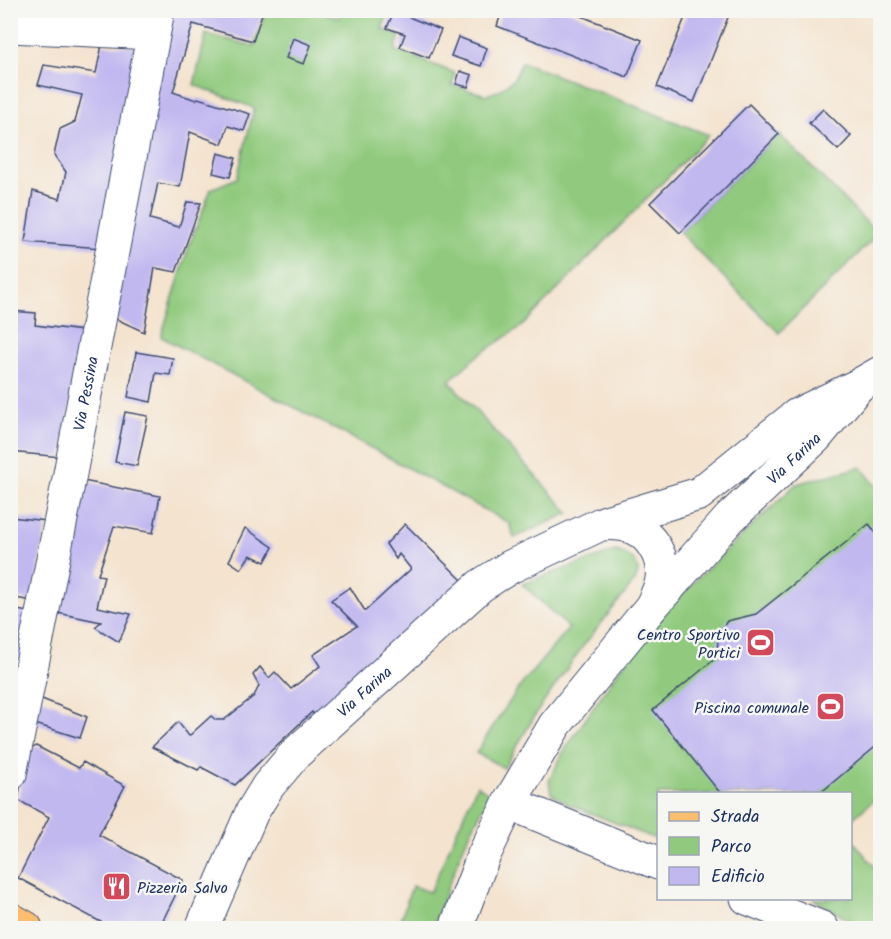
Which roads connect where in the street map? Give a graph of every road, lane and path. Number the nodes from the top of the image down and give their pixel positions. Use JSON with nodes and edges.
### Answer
{"nodes":[{"id":1,"x":156,"y":22,"type":"edge"},
{"id":2,"x":10,"y":26,"type":"edge"},
{"id":3,"x":870,"y":379,"type":"edge"},
{"id":4,"x":601,"y":524,"type":"junction"},
{"id":5,"x":652,"y":606,"type":"junction"},
{"id":6,"x":10,"y":774,"type":"edge"},
{"id":7,"x":509,"y":804,"type":"junction"},
{"id":8,"x":657,"y":863,"type":"edge"},
{"id":9,"x":752,"y":900,"type":"edge"},
{"id":10,"x":10,"y":919,"type":"edge"},
{"id":11,"x":26,"y":928,"type":"edge"},
{"id":12,"x":202,"y":928,"type":"edge"},
{"id":13,"x":456,"y":928,"type":"edge"},
{"id":14,"x":822,"y":928,"type":"edge"}],
"edges":[{"from":1,"to":2,"type":"street"},
{"from":1,"to":6,"type":"street","name":"Via Pessina"},
{"from":3,"to":4,"type":"street","name":"Via Farina"},
{"from":3,"to":5,"type":"street","name":"Via Farina"},
{"from":4,"to":5,"type":"street","name":"Via Farina"},
{"from":4,"to":12,"type":"street","name":"Via Farina"},
{"from":5,"to":7,"type":"street","name":"Via Farina"},
{"from":7,"to":8,"type":"street"},
{"from":7,"to":13,"type":"street","name":"Via Farina"},
{"from":9,"to":14,"type":"street"},
{"from":10,"to":11,"type":"main road"}]}
